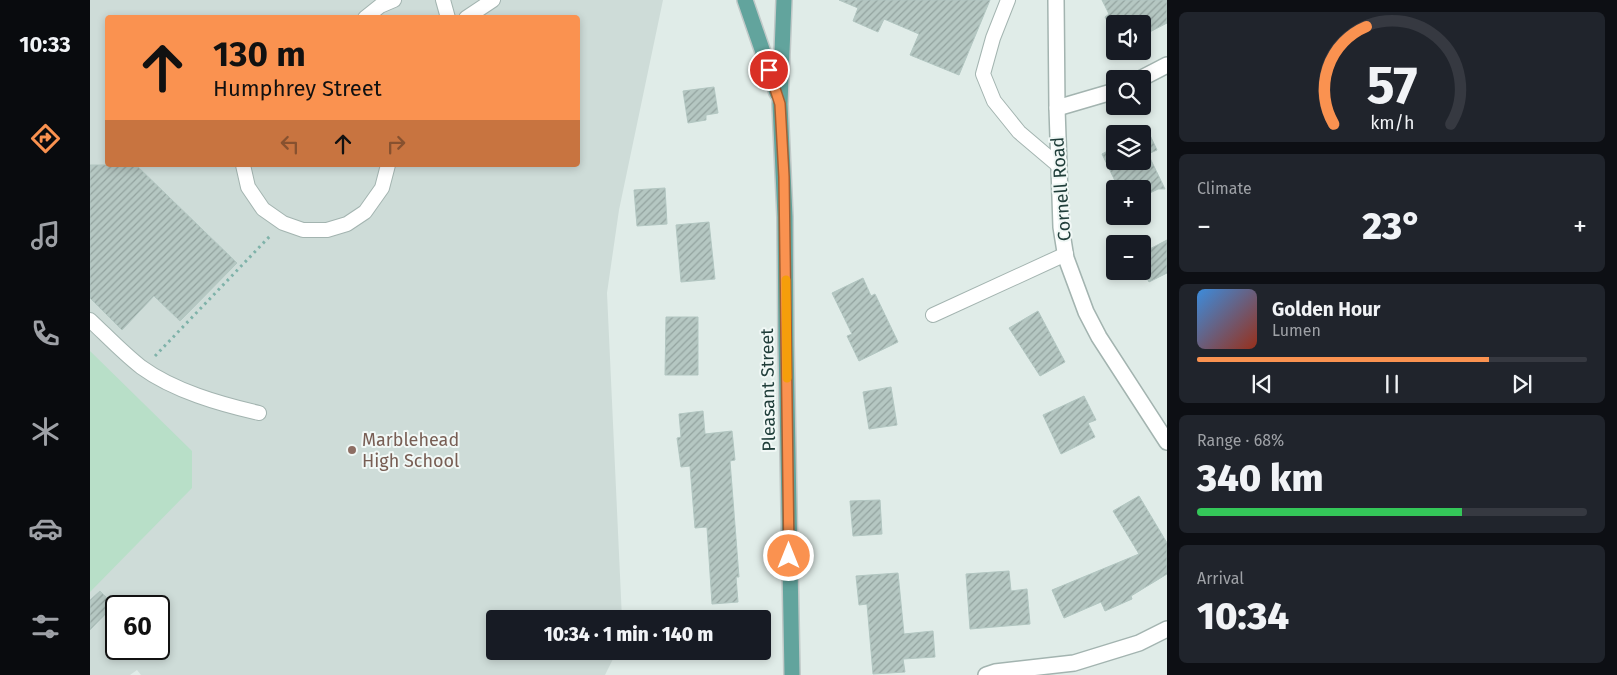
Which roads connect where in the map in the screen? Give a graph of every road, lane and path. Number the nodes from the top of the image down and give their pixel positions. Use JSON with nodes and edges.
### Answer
{"nodes":[{"id":1,"x":392,"y":0,"type":"edge"},
{"id":2,"x":443,"y":0,"type":"edge"},
{"id":3,"x":493,"y":0,"type":"edge"},
{"id":4,"x":746,"y":0,"type":"edge"},
{"id":5,"x":784,"y":0,"type":"edge"},
{"id":6,"x":1008,"y":0,"type":"edge"},
{"id":7,"x":1056,"y":0,"type":"edge"},
{"id":8,"x":369,"y":15,"type":"edge"},
{"id":9,"x":447,"y":15,"type":"edge"},
{"id":10,"x":470,"y":15,"type":"edge"},
{"id":11,"x":1167,"y":65,"type":"edge"},
{"id":12,"x":1151,"y":73,"type":"edge"},
{"id":13,"x":1106,"y":94,"type":"edge"},
{"id":14,"x":780,"y":104,"type":"junction"},
{"id":15,"x":1057,"y":108,"type":"junction"},
{"id":16,"x":1059,"y":166,"type":"junction"},
{"id":17,"x":243,"y":167,"type":"edge"},
{"id":18,"x":387,"y":167,"type":"edge"},
{"id":19,"x":283,"y":224,"type":"junction"},
{"id":20,"x":1066,"y":254,"type":"junction"},
{"id":21,"x":933,"y":314,"type":"dead end"},
{"id":22,"x":90,"y":320,"type":"edge"},
{"id":23,"x":143,"y":368,"type":"junction"},
{"id":24,"x":259,"y":413,"type":"dead end"},
{"id":25,"x":1167,"y":442,"type":"edge"},
{"id":26,"x":1167,"y":629,"type":"edge"},
{"id":27,"x":792,"y":675,"type":"edge"},
{"id":28,"x":986,"y":675,"type":"edge"}],
"edges":[{"from":1,"to":8,"type":"lane"},
{"from":2,"to":9,"type":"lane"},
{"from":3,"to":10,"type":"lane"},
{"from":4,"to":14,"type":"main road"},
{"from":5,"to":14,"type":"main road"},
{"from":6,"to":16,"type":"lane"},
{"from":7,"to":15,"type":"street","name":"Cornell Road"},
{"from":11,"to":12,"type":"street"},
{"from":13,"to":15,"type":"street"},
{"from":14,"to":27,"type":"main road","name":"Pleasant Street"},
{"from":15,"to":16,"type":"street","name":"Cornell Road"},
{"from":16,"to":20,"type":"street","name":"Cornell Road"},
{"from":17,"to":19,"type":"lane"},
{"from":18,"to":19,"type":"lane"},
{"from":19,"to":23,"type":"path"},
{"from":20,"to":21,"type":"lane"},
{"from":20,"to":25,"type":"street","name":"Cornell Road"},
{"from":22,"to":23,"type":"lane"},
{"from":23,"to":24,"type":"lane"},
{"from":26,"to":28,"type":"street"}]}
